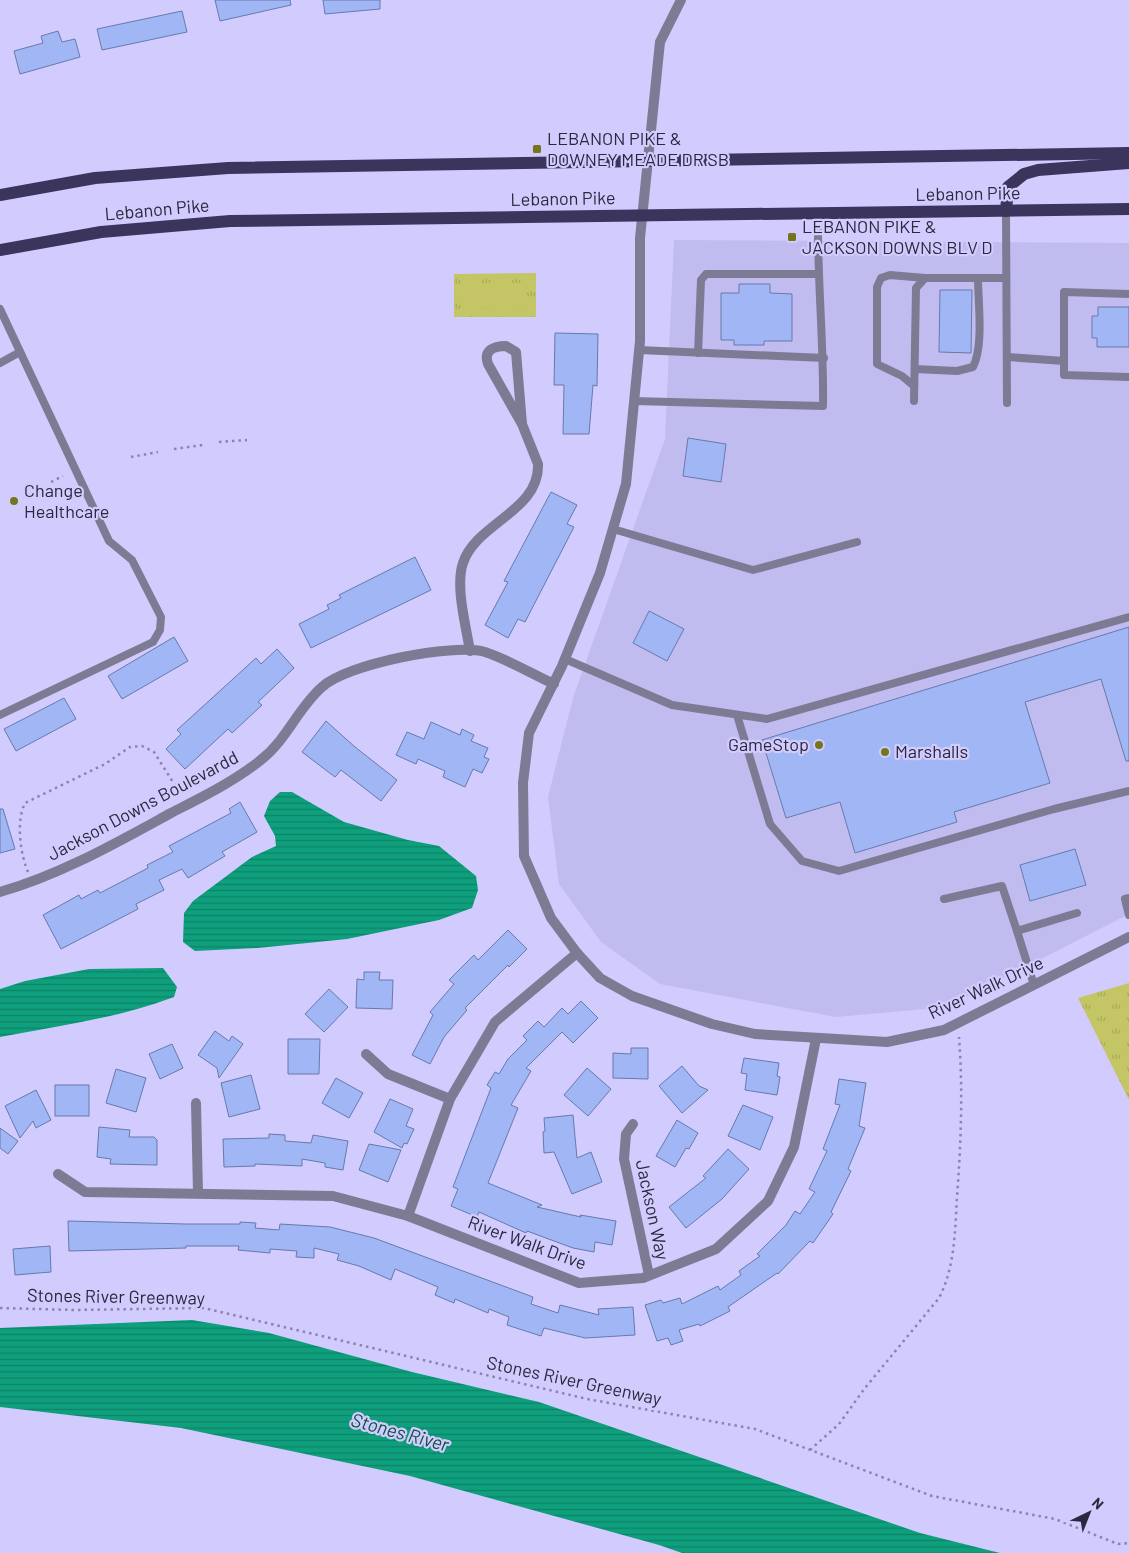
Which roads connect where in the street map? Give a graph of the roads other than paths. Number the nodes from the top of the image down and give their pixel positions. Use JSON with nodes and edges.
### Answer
{"nodes":[{"id":1,"x":681,"y":0,"type":"edge"},
{"id":2,"x":1129,"y":153,"type":"edge"},
{"id":3,"x":647,"y":161,"type":"junction"},
{"id":4,"x":1129,"y":163,"type":"edge"},
{"id":5,"x":0,"y":195,"type":"edge"},
{"id":6,"x":1129,"y":209,"type":"edge"},
{"id":7,"x":1006,"y":211,"type":"junction"},
{"id":8,"x":818,"y":213,"type":"junction"},
{"id":9,"x":642,"y":216,"type":"junction"},
{"id":10,"x":0,"y":250,"type":"edge"},
{"id":11,"x":818,"y":274,"type":"junction"},
{"id":12,"x":925,"y":278,"type":"junction"},
{"id":13,"x":978,"y":278,"type":"junction"},
{"id":14,"x":1006,"y":278,"type":"junction"},
{"id":15,"x":1129,"y":294,"type":"edge"},
{"id":16,"x":0,"y":309,"type":"edge"},
{"id":17,"x":639,"y":350,"type":"junction"},
{"id":18,"x":20,"y":352,"type":"junction"},
{"id":19,"x":698,"y":352,"type":"junction"},
{"id":20,"x":1007,"y":357,"type":"junction"},
{"id":21,"x":824,"y":358,"type":"junction"},
{"id":22,"x":1064,"y":361,"type":"junction"},
{"id":23,"x":0,"y":362,"type":"edge"},
{"id":24,"x":915,"y":369,"type":"junction"},
{"id":25,"x":1129,"y":378,"type":"edge"},
{"id":26,"x":914,"y":386,"type":"junction"},
{"id":27,"x":634,"y":401,"type":"junction"},
{"id":28,"x":914,"y":401,"type":"dead end"},
{"id":29,"x":1008,"y":403,"type":"dead end"},
{"id":30,"x":522,"y":424,"type":"junction"},
{"id":31,"x":612,"y":529,"type":"junction"},
{"id":32,"x":857,"y":542,"type":"dead end"},
{"id":33,"x":1129,"y":617,"type":"edge"},
{"id":34,"x":470,"y":650,"type":"junction"},
{"id":35,"x":565,"y":659,"type":"junction"},
{"id":36,"x":554,"y":684,"type":"junction"},
{"id":37,"x":0,"y":715,"type":"edge"},
{"id":38,"x":737,"y":715,"type":"junction"},
{"id":39,"x":1129,"y":791,"type":"edge"},
{"id":40,"x":0,"y":892,"type":"edge"},
{"id":41,"x":1129,"y":898,"type":"edge"},
{"id":42,"x":944,"y":899,"type":"dead end"},
{"id":43,"x":1077,"y":913,"type":"dead end"},
{"id":44,"x":1129,"y":915,"type":"edge"},
{"id":45,"x":1017,"y":931,"type":"junction"},
{"id":46,"x":1129,"y":936,"type":"edge"},
{"id":47,"x":577,"y":953,"type":"junction"},
{"id":48,"x":1034,"y":985,"type":"junction"},
{"id":49,"x":816,"y":1039,"type":"junction"},
{"id":50,"x":366,"y":1054,"type":"dead end"},
{"id":51,"x":450,"y":1099,"type":"junction"},
{"id":52,"x":196,"y":1104,"type":"dead end"},
{"id":53,"x":634,"y":1124,"type":"dead end"},
{"id":54,"x":58,"y":1174,"type":"dead end"},
{"id":55,"x":198,"y":1193,"type":"junction"},
{"id":56,"x":408,"y":1216,"type":"junction"},
{"id":57,"x":649,"y":1275,"type":"junction"}],
"edges":[{"from":1,"to":3,"type":"street"},
{"from":2,"to":3,"type":"main road","name":"Lebanon Pike"},
{"from":3,"to":5,"type":"main road","name":"Lebanon Pike"},
{"from":3,"to":9,"type":"street"},
{"from":4,"to":7,"type":"main road"},
{"from":6,"to":7,"type":"main road","name":"Lebanon Pike"},
{"from":7,"to":8,"type":"main road","name":"Lebanon Pike"},
{"from":7,"to":14,"type":"lane"},
{"from":8,"to":9,"type":"main road","name":"Lebanon Pike"},
{"from":8,"to":11,"type":"lane"},
{"from":9,"to":10,"type":"main road","name":"Lebanon Pike"},
{"from":9,"to":17,"type":"street"},
{"from":11,"to":19,"type":"lane"},
{"from":11,"to":21,"type":"lane"},
{"from":12,"to":13,"type":"lane"},
{"from":12,"to":24,"type":"lane"},
{"from":12,"to":26,"type":"lane"},
{"from":13,"to":14,"type":"lane"},
{"from":13,"to":24,"type":"lane"},
{"from":14,"to":20,"type":"lane"},
{"from":15,"to":22,"type":"lane"},
{"from":16,"to":18,"type":"lane"},
{"from":17,"to":19,"type":"lane"},
{"from":17,"to":27,"type":"street"},
{"from":18,"to":23,"type":"lane"},
{"from":18,"to":37,"type":"lane"},
{"from":19,"to":21,"type":"lane"},
{"from":20,"to":22,"type":"lane"},
{"from":20,"to":29,"type":"lane"},
{"from":21,"to":27,"type":"lane"},
{"from":22,"to":25,"type":"lane"},
{"from":24,"to":26,"type":"lane"},
{"from":26,"to":28,"type":"lane"},
{"from":27,"to":31,"type":"street"},
{"from":30,"to":30,"type":"street"},
{"from":30,"to":34,"type":"street"},
{"from":31,"to":32,"type":"lane"},
{"from":31,"to":35,"type":"street"},
{"from":33,"to":38,"type":"lane"},
{"from":34,"to":36,"type":"street","name":"Jackson Downs Boulevardd"},
{"from":34,"to":40,"type":"street","name":"Jackson Downs Boulevardd"},
{"from":35,"to":36,"type":"street"},
{"from":35,"to":38,"type":"lane"},
{"from":36,"to":47,"type":"street"},
{"from":38,"to":39,"type":"lane"},
{"from":41,"to":44,"type":"lane"},
{"from":42,"to":45,"type":"lane"},
{"from":43,"to":45,"type":"lane"},
{"from":45,"to":48,"type":"lane"},
{"from":46,"to":48,"type":"street","name":"River Walk Drive"},
{"from":47,"to":49,"type":"street"},
{"from":47,"to":51,"type":"street"},
{"from":48,"to":49,"type":"street","name":"River Walk Drive"},
{"from":49,"to":57,"type":"street","name":"River Walk Drive"},
{"from":50,"to":51,"type":"street"},
{"from":51,"to":56,"type":"street"},
{"from":52,"to":55,"type":"street"},
{"from":53,"to":57,"type":"street","name":"Jackson Way"},
{"from":54,"to":55,"type":"street"},
{"from":55,"to":56,"type":"street","name":"River Walk Drive"},
{"from":56,"to":57,"type":"street","name":"River Walk Drive"}]}
